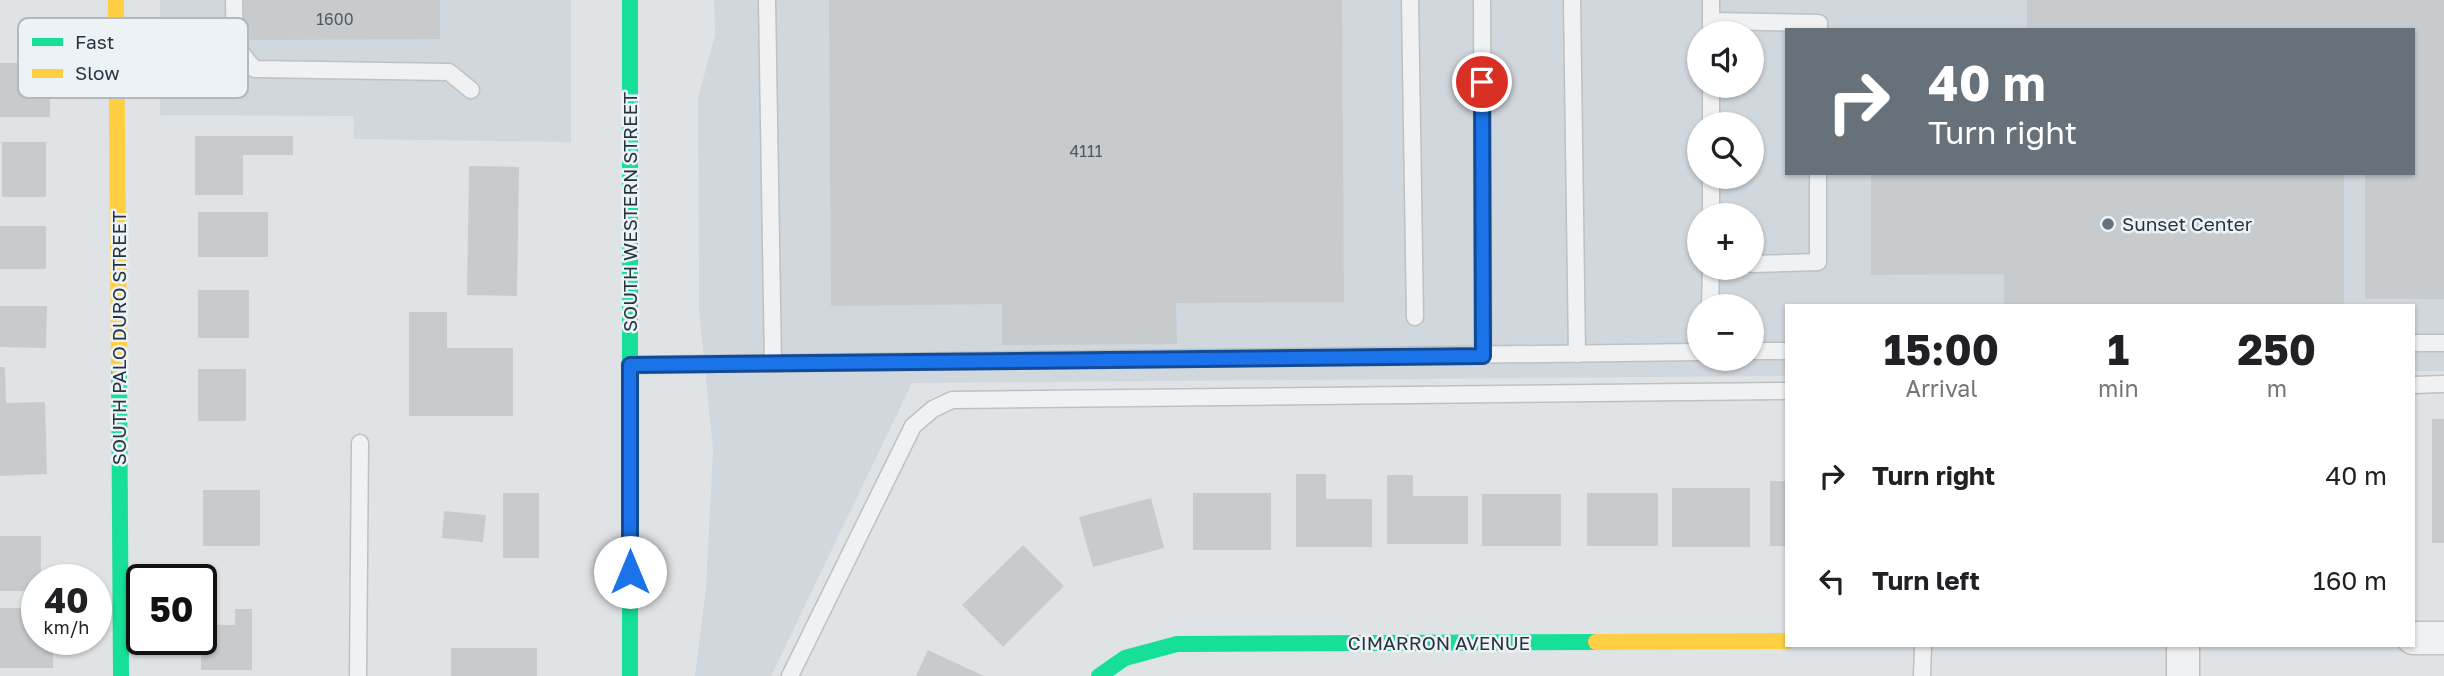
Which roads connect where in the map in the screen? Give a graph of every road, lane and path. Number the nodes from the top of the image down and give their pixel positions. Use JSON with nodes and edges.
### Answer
{"nodes":[{"id":1,"x":117,"y":0,"type":"edge"},
{"id":2,"x":234,"y":0,"type":"edge"},
{"id":3,"x":630,"y":0,"type":"edge"},
{"id":4,"x":767,"y":0,"type":"edge"},
{"id":5,"x":1410,"y":0,"type":"edge"},
{"id":6,"x":1482,"y":0,"type":"edge"},
{"id":7,"x":1572,"y":0,"type":"edge"},
{"id":8,"x":1711,"y":0,"type":"edge"},
{"id":9,"x":117,"y":18,"type":"edge"},
{"id":10,"x":234,"y":18,"type":"edge"},
{"id":11,"x":1711,"y":21,"type":"edge"},
{"id":12,"x":1764,"y":25,"type":"edge"},
{"id":13,"x":1819,"y":28,"type":"edge"},
{"id":14,"x":248,"y":63,"type":"edge"},
{"id":15,"x":471,"y":90,"type":"dead end"},
{"id":16,"x":118,"y":98,"type":"edge"},
{"id":17,"x":1818,"y":175,"type":"edge"},
{"id":18,"x":1764,"y":264,"type":"edge"},
{"id":19,"x":1415,"y":317,"type":"dead end"},
{"id":20,"x":2415,"y":343,"type":"edge"},
{"id":21,"x":2444,"y":343,"type":"edge"},
{"id":22,"x":1764,"y":351,"type":"edge"},
{"id":23,"x":1785,"y":351,"type":"edge"},
{"id":24,"x":1687,"y":352,"type":"edge"},
{"id":25,"x":1577,"y":354,"type":"junction"},
{"id":26,"x":1483,"y":356,"type":"junction"},
{"id":27,"x":773,"y":364,"type":"junction"},
{"id":28,"x":630,"y":365,"type":"junction"},
{"id":29,"x":2444,"y":384,"type":"edge"},
{"id":30,"x":2415,"y":385,"type":"edge"},
{"id":31,"x":1785,"y":391,"type":"edge"},
{"id":32,"x":360,"y":443,"type":"dead end"},
{"id":33,"x":2415,"y":638,"type":"edge"},
{"id":34,"x":2444,"y":638,"type":"edge"},
{"id":35,"x":1785,"y":641,"type":"edge"},
{"id":36,"x":1923,"y":647,"type":"edge"},
{"id":37,"x":2183,"y":647,"type":"edge"},
{"id":38,"x":121,"y":676,"type":"edge"},
{"id":39,"x":358,"y":676,"type":"edge"},
{"id":40,"x":630,"y":676,"type":"edge"},
{"id":41,"x":790,"y":676,"type":"edge"},
{"id":42,"x":1099,"y":676,"type":"edge"},
{"id":43,"x":1922,"y":676,"type":"edge"},
{"id":44,"x":2183,"y":676,"type":"edge"}],
"edges":[{"from":1,"to":9,"type":"street","name":"SOUTH PALO DURO STREET"},
{"from":2,"to":10,"type":"lane"},
{"from":3,"to":28,"type":"street","name":"SOUTH WESTERN STREET"},
{"from":4,"to":27,"type":"lane"},
{"from":5,"to":19,"type":"lane"},
{"from":6,"to":26,"type":"lane"},
{"from":7,"to":25,"type":"lane"},
{"from":8,"to":11,"type":"lane"},
{"from":12,"to":13,"type":"lane"},
{"from":14,"to":15,"type":"lane"},
{"from":16,"to":38,"type":"street","name":"SOUTH PALO DURO STREET"},
{"from":17,"to":18,"type":"lane"},
{"from":20,"to":21,"type":"lane"},
{"from":22,"to":23,"type":"lane"},
{"from":24,"to":25,"type":"lane"},
{"from":25,"to":26,"type":"lane"},
{"from":26,"to":27,"type":"lane"},
{"from":27,"to":28,"type":"lane"},
{"from":28,"to":40,"type":"street","name":"SOUTH WESTERN STREET"},
{"from":29,"to":30,"type":"lane"},
{"from":31,"to":41,"type":"lane"},
{"from":32,"to":39,"type":"lane"},
{"from":33,"to":34,"type":"street"},
{"from":35,"to":42,"type":"street","name":"CIMARRON AVENUE"},
{"from":36,"to":43,"type":"lane"},
{"from":37,"to":44,"type":"street"}]}
